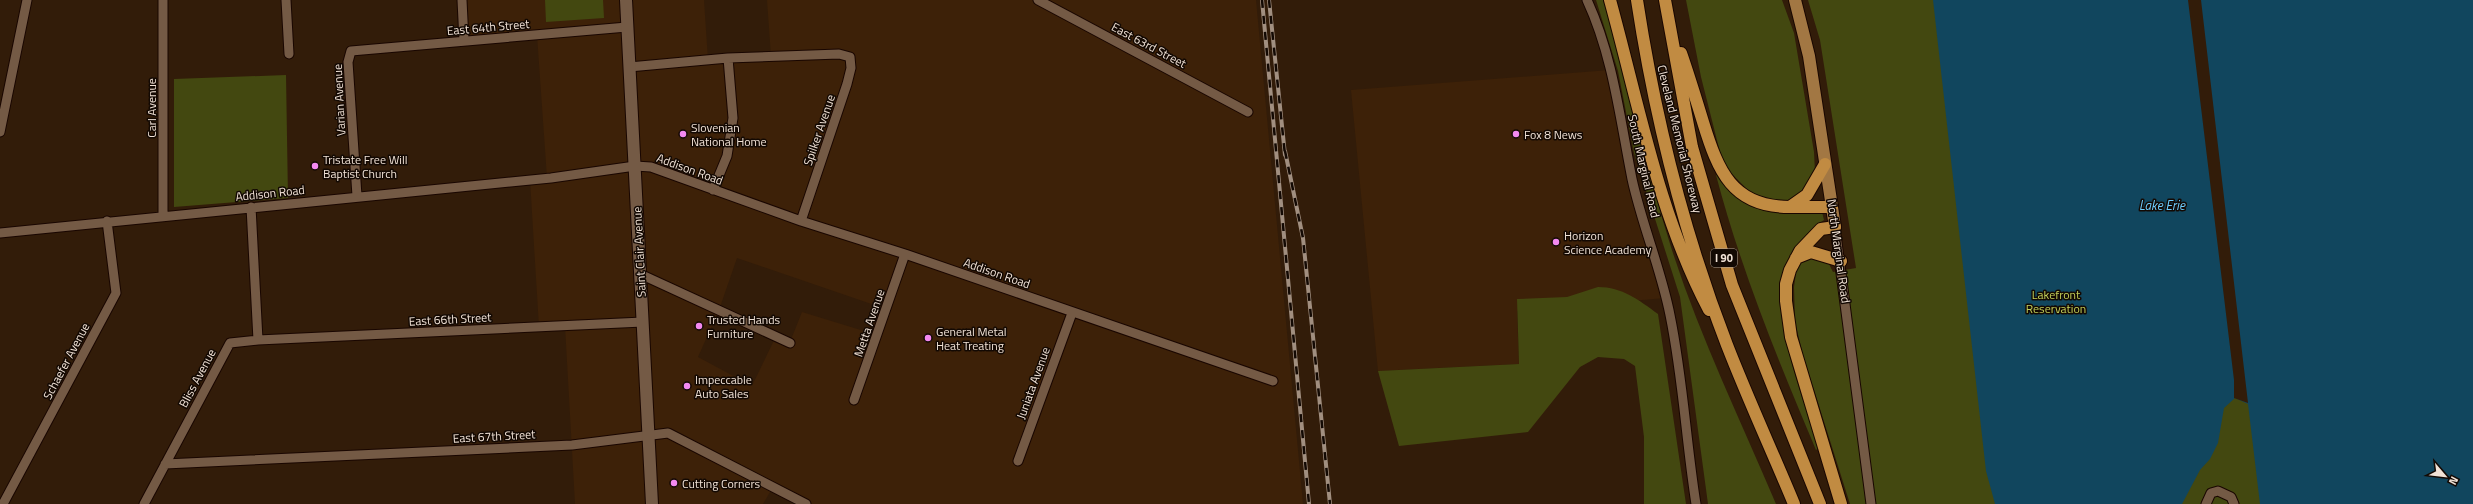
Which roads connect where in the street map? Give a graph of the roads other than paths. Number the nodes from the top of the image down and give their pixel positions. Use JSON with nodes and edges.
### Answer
{"nodes":[{"id":1,"x":27,"y":0,"type":"edge"},
{"id":2,"x":164,"y":0,"type":"edge"},
{"id":3,"x":286,"y":0,"type":"edge"},
{"id":4,"x":462,"y":0,"type":"edge"},
{"id":5,"x":626,"y":0,"type":"edge"},
{"id":6,"x":1038,"y":0,"type":"edge"},
{"id":7,"x":1588,"y":0,"type":"edge"},
{"id":8,"x":1610,"y":0,"type":"edge"},
{"id":9,"x":1637,"y":0,"type":"edge"},
{"id":10,"x":1665,"y":0,"type":"edge"},
{"id":11,"x":1795,"y":0,"type":"edge"},
{"id":12,"x":627,"y":27,"type":"junction"},
{"id":13,"x":464,"y":41,"type":"junction"},
{"id":14,"x":351,"y":52,"type":"joint"},
{"id":15,"x":288,"y":54,"type":"dead end"},
{"id":16,"x":728,"y":58,"type":"junction"},
{"id":17,"x":629,"y":67,"type":"junction"},
{"id":18,"x":1248,"y":112,"type":"dead end"},
{"id":19,"x":0,"y":132,"type":"edge"},
{"id":20,"x":1825,"y":164,"type":"junction"},
{"id":21,"x":635,"y":166,"type":"junction"},
{"id":22,"x":713,"y":190,"type":"junction"},
{"id":23,"x":357,"y":196,"type":"junction"},
{"id":24,"x":251,"y":207,"type":"junction"},
{"id":25,"x":1832,"y":207,"type":"junction"},
{"id":26,"x":1790,"y":208,"type":"junction"},
{"id":27,"x":163,"y":216,"type":"junction"},
{"id":28,"x":107,"y":221,"type":"junction"},
{"id":29,"x":801,"y":221,"type":"junction"},
{"id":30,"x":1835,"y":227,"type":"junction"},
{"id":31,"x":0,"y":233,"type":"edge"},
{"id":32,"x":905,"y":254,"type":"junction"},
{"id":33,"x":1795,"y":258,"type":"junction"},
{"id":34,"x":1841,"y":261,"type":"junction"},
{"id":35,"x":640,"y":274,"type":"junction"},
{"id":36,"x":1072,"y":313,"type":"junction"},
{"id":37,"x":643,"y":322,"type":"junction"},
{"id":38,"x":258,"y":340,"type":"junction"},
{"id":39,"x":790,"y":343,"type":"dead end"},
{"id":40,"x":1727,"y":345,"type":"junction"},
{"id":41,"x":1274,"y":381,"type":"dead end"},
{"id":42,"x":854,"y":400,"type":"dead end"},
{"id":43,"x":649,"y":434,"type":"junction"},
{"id":44,"x":1018,"y":461,"type":"dead end"},
{"id":45,"x":165,"y":464,"type":"junction"},
{"id":46,"x":3,"y":504,"type":"edge"},
{"id":47,"x":144,"y":504,"type":"edge"},
{"id":48,"x":652,"y":504,"type":"edge"},
{"id":49,"x":806,"y":504,"type":"edge"},
{"id":50,"x":1696,"y":504,"type":"edge"},
{"id":51,"x":1794,"y":504,"type":"edge"},
{"id":52,"x":1820,"y":504,"type":"edge"},
{"id":53,"x":1841,"y":504,"type":"edge"},
{"id":54,"x":1871,"y":504,"type":"edge"},
{"id":55,"x":2206,"y":504,"type":"edge"},
{"id":56,"x":2234,"y":504,"type":"edge"}],
"edges":[{"from":1,"to":19,"type":"street"},
{"from":2,"to":27,"type":"street","name":"Carl Avenue"},
{"from":3,"to":15,"type":"street"},
{"from":4,"to":13,"type":"street"},
{"from":5,"to":12,"type":"main road","name":"Saint Clair Avenue"},
{"from":6,"to":18,"type":"street","name":"East 63rd Street"},
{"from":7,"to":50,"type":"street","name":"South Marginal Road"},
{"from":8,"to":40,"type":"highway"},
{"from":9,"to":40,"type":"highway","name":"Cleveland Memorial Shoreway","number":"I 90"},
{"from":10,"to":26,"type":"highway"},
{"from":10,"to":52,"type":"highway","name":"Cleveland Memorial Shoreway","number":"I 90"},
{"from":11,"to":20,"type":"main road","name":"North Marginal Road"},
{"from":12,"to":13,"type":"street","name":"East 64th Street"},
{"from":12,"to":17,"type":"main road","name":"Saint Clair Avenue"},
{"from":13,"to":14,"type":"street","name":"East 64th Street"},
{"from":14,"to":23,"type":"street","name":"Varian Avenue"},
{"from":16,"to":17,"type":"street"},
{"from":16,"to":22,"type":"street"},
{"from":16,"to":29,"type":"street","name":"Spilker Avenue"},
{"from":17,"to":21,"type":"main road","name":"Saint Clair Avenue"},
{"from":20,"to":25,"type":"main road","name":"North Marginal Road"},
{"from":20,"to":26,"type":"highway"},
{"from":21,"to":22,"type":"street","name":"Addison Road"},
{"from":21,"to":23,"type":"street","name":"Addison Road"},
{"from":21,"to":35,"type":"main road","name":"Saint Clair Avenue"},
{"from":22,"to":29,"type":"street","name":"Addison Road"},
{"from":23,"to":24,"type":"street","name":"Addison Road"},
{"from":24,"to":27,"type":"street","name":"Addison Road"},
{"from":24,"to":38,"type":"street"},
{"from":25,"to":26,"type":"highway"},
{"from":25,"to":30,"type":"main road","name":"North Marginal Road"},
{"from":27,"to":28,"type":"street","name":"Addison Road"},
{"from":28,"to":31,"type":"street","name":"Addison Road"},
{"from":28,"to":46,"type":"street","name":"Schaefer Avenue"},
{"from":29,"to":32,"type":"street","name":"Addison Road"},
{"from":30,"to":33,"type":"highway"},
{"from":30,"to":34,"type":"street","name":"North Marginal Road"},
{"from":32,"to":36,"type":"street","name":"Addison Road"},
{"from":32,"to":42,"type":"street","name":"Metta Avenue"},
{"from":33,"to":34,"type":"highway"},
{"from":33,"to":53,"type":"highway"},
{"from":34,"to":54,"type":"street","name":"North Marginal Road"},
{"from":35,"to":37,"type":"main road","name":"Saint Clair Avenue"},
{"from":35,"to":39,"type":"street"},
{"from":36,"to":41,"type":"street","name":"Addison Road"},
{"from":36,"to":44,"type":"street","name":"Juniata Avenue"},
{"from":37,"to":38,"type":"street","name":"East 66th Street"},
{"from":37,"to":43,"type":"main road","name":"Saint Clair Avenue"},
{"from":38,"to":45,"type":"street","name":"Bliss Avenue"},
{"from":40,"to":51,"type":"highway","name":"Cleveland Memorial Shoreway","number":"I 90"},
{"from":43,"to":45,"type":"street","name":"East 67th Street"},
{"from":43,"to":48,"type":"main road","name":"Saint Clair Avenue"},
{"from":43,"to":49,"type":"street","name":"East 67th Street"},
{"from":45,"to":47,"type":"street","name":"Bliss Avenue"},
{"from":55,"to":56,"type":"street"}]}
